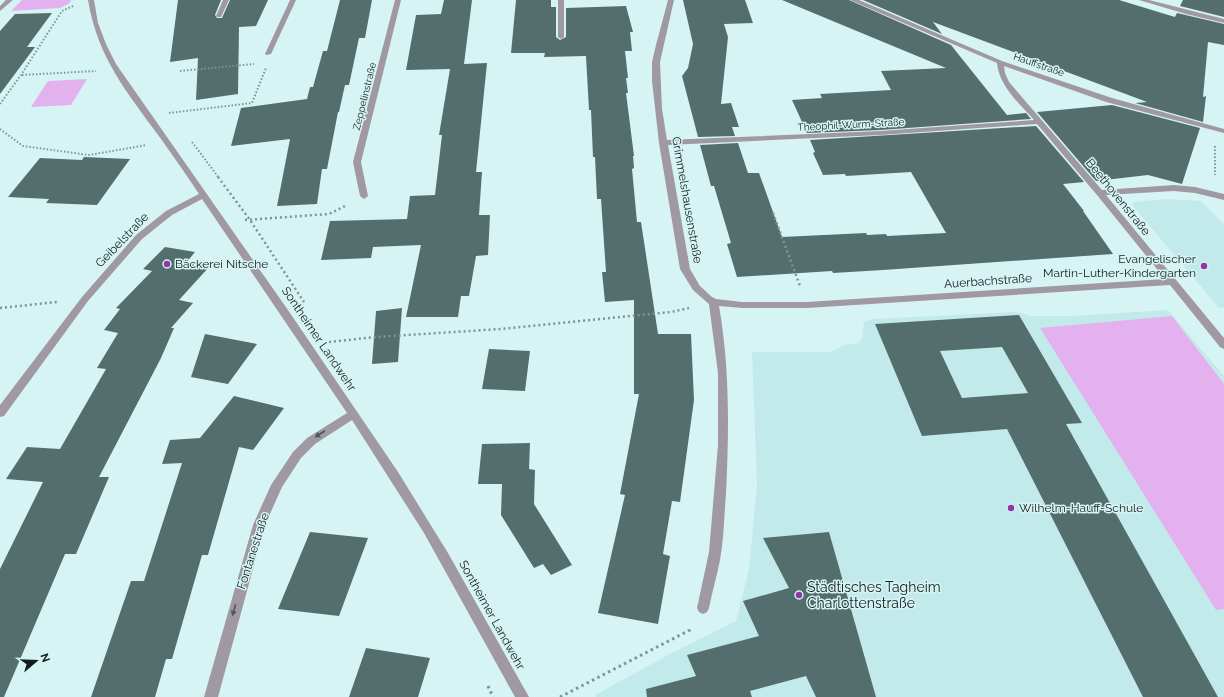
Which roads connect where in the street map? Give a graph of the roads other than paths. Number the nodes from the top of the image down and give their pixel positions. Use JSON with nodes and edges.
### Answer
{"nodes":[{"id":1,"x":10,"y":0,"type":"edge"},
{"id":2,"x":226,"y":0,"type":"edge"},
{"id":3,"x":293,"y":0,"type":"edge"},
{"id":4,"x":398,"y":0,"type":"edge"},
{"id":5,"x":561,"y":0,"type":"edge"},
{"id":6,"x":671,"y":0,"type":"edge"},
{"id":7,"x":854,"y":0,"type":"edge"},
{"id":8,"x":1142,"y":0,"type":"edge"},
{"id":9,"x":91,"y":1,"type":"edge"},
{"id":10,"x":0,"y":9,"type":"edge"},
{"id":11,"x":219,"y":16,"type":"dead end"},
{"id":12,"x":1224,"y":21,"type":"edge"},
{"id":13,"x":560,"y":37,"type":"dead end"},
{"id":14,"x":268,"y":54,"type":"road end"},
{"id":15,"x":1000,"y":62,"type":"junction"},
{"id":16,"x":1040,"y":122,"type":"junction"},
{"id":17,"x":1224,"y":131,"type":"edge"},
{"id":18,"x":663,"y":143,"type":"junction"},
{"id":19,"x":1100,"y":193,"type":"junction"},
{"id":20,"x":204,"y":195,"type":"junction"},
{"id":21,"x":364,"y":196,"type":"road end"},
{"id":22,"x":1224,"y":197,"type":"edge"},
{"id":23,"x":1172,"y":282,"type":"junction"},
{"id":24,"x":714,"y":302,"type":"junction"},
{"id":25,"x":1224,"y":346,"type":"edge"},
{"id":26,"x":0,"y":414,"type":"edge"},
{"id":27,"x":354,"y":414,"type":"junction"},
{"id":28,"x":703,"y":608,"type":"road end"},
{"id":29,"x":210,"y":697,"type":"edge"},
{"id":30,"x":522,"y":697,"type":"edge"}],
"edges":[{"from":1,"to":10,"type":"street"},
{"from":2,"to":11,"type":"street"},
{"from":3,"to":14,"type":"street"},
{"from":4,"to":21,"type":"street","name":"Zeppelinstraße"},
{"from":5,"to":13,"type":"street"},
{"from":6,"to":18,"type":"street","name":"Grimmelshausenstraße"},
{"from":7,"to":15,"type":"street","name":"Hauffstraße"},
{"from":8,"to":12,"type":"street"},
{"from":9,"to":20,"type":"street","name":"Sontheimer Landwehr"},
{"from":15,"to":16,"type":"street","name":"Beethovenstraße"},
{"from":15,"to":17,"type":"street","name":"Hauffstraße"},
{"from":16,"to":18,"type":"street","name":"Theophil-Wurm-Straße"},
{"from":16,"to":19,"type":"street","name":"Beethovenstraße"},
{"from":18,"to":24,"type":"street","name":"Grimmelshausenstraße"},
{"from":19,"to":22,"type":"street"},
{"from":19,"to":23,"type":"street","name":"Beethovenstraße"},
{"from":20,"to":26,"type":"street","name":"Geibelstraße"},
{"from":20,"to":27,"type":"street","name":"Sontheimer Landwehr"},
{"from":23,"to":24,"type":"street","name":"Auerbachstraße"},
{"from":23,"to":25,"type":"street","name":"Beethovenstraße"},
{"from":24,"to":28,"type":"street"},
{"from":27,"to":29,"type":"street","name":"Fontanestraße","one_way":true},
{"from":27,"to":30,"type":"street","name":"Sontheimer Landwehr"}]}
